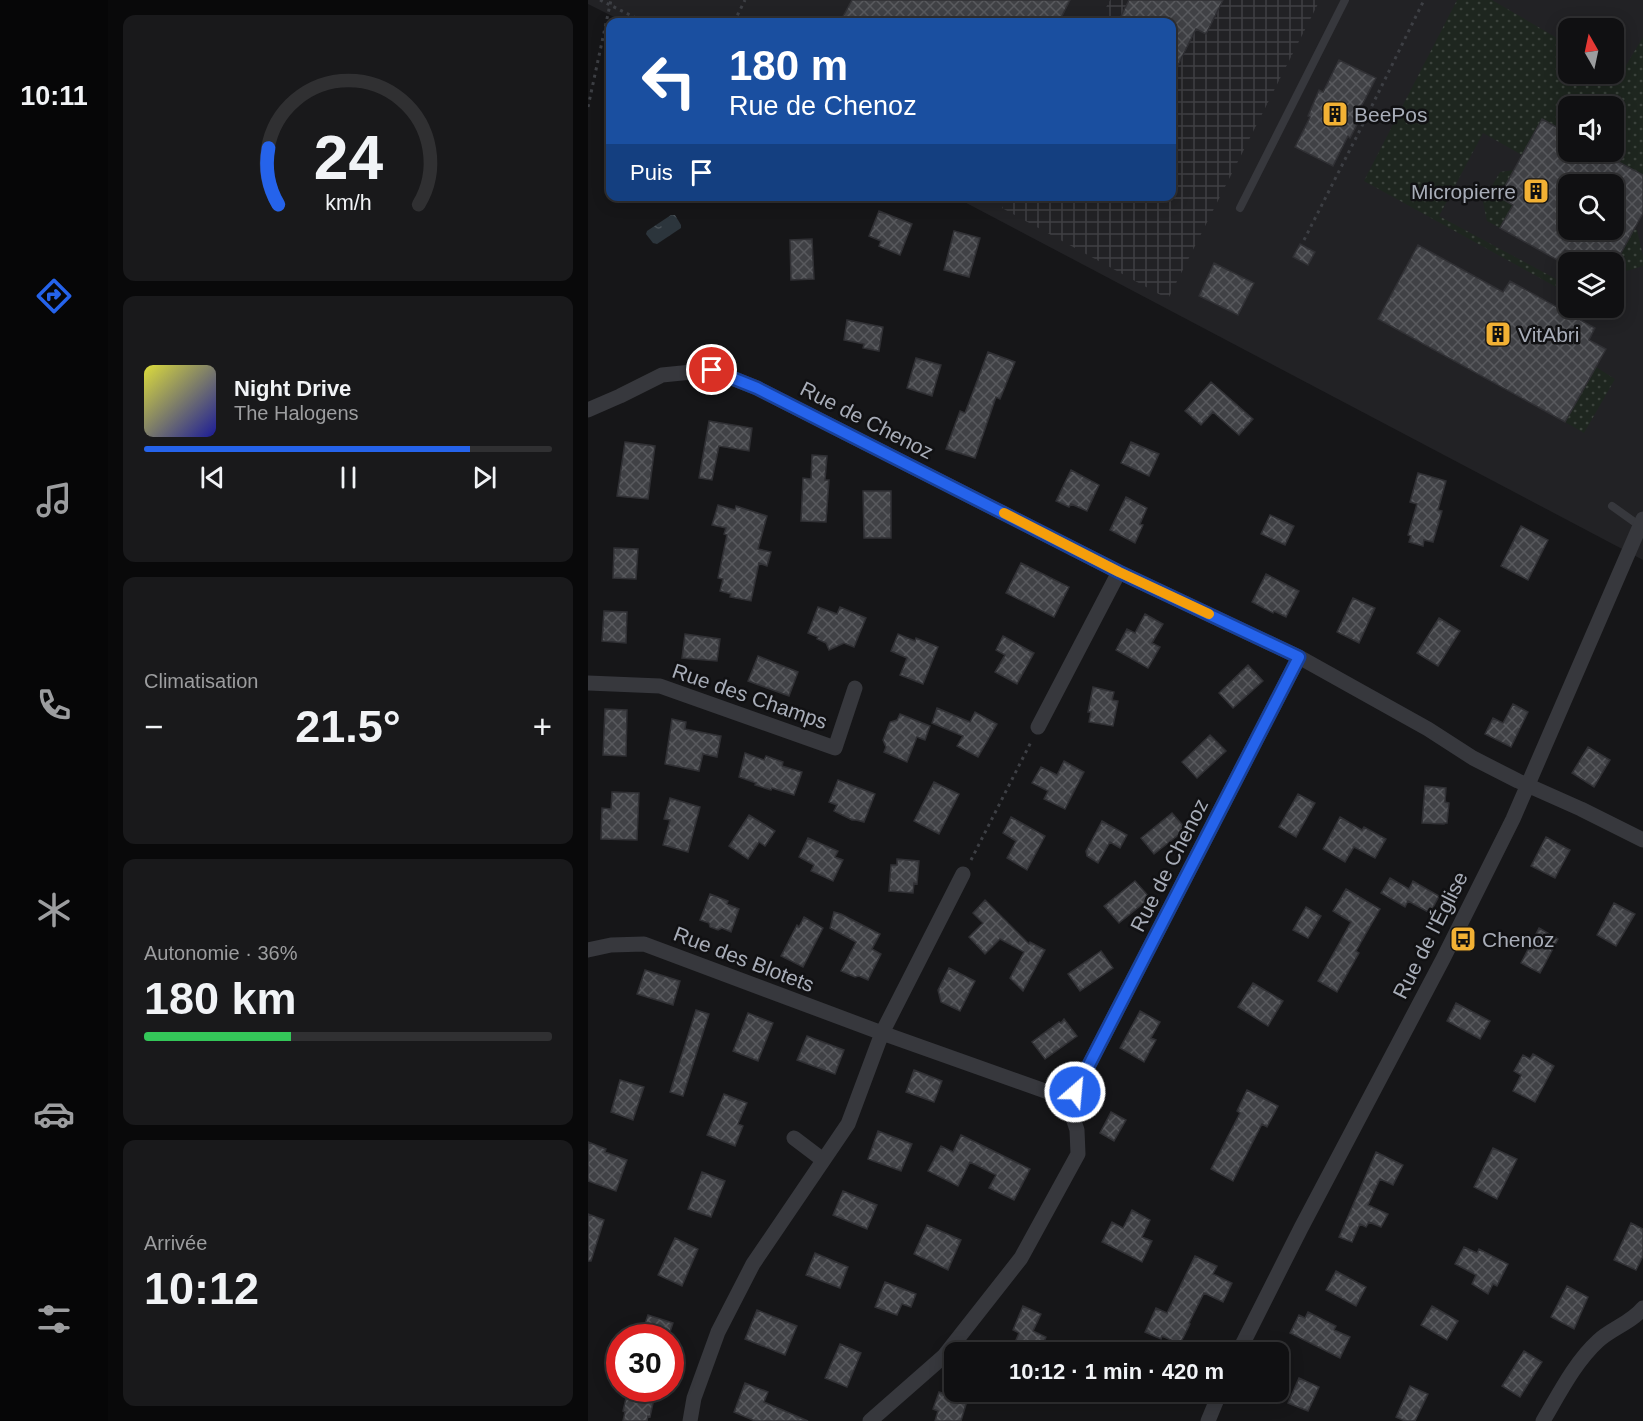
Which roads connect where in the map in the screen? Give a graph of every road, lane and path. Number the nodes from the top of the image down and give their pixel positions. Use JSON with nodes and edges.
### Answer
{"nodes":[{"id":1,"x":600,"y":0,"type":"edge"},
{"id":2,"x":611,"y":0,"type":"edge"},
{"id":3,"x":745,"y":0,"type":"edge"},
{"id":4,"x":1345,"y":0,"type":"edge"},
{"id":5,"x":1424,"y":0,"type":"edge"},
{"id":6,"x":611,"y":6,"type":"junction"},
{"id":7,"x":608,"y":18,"type":"edge"},
{"id":8,"x":636,"y":18,"type":"edge"},
{"id":9,"x":736,"y":18,"type":"edge"},
{"id":10,"x":606,"y":28,"type":"edge"},
{"id":11,"x":588,"y":107,"type":"edge"},
{"id":12,"x":1356,"y":125,"type":"dead end"},
{"id":13,"x":1361,"y":128,"type":"junction"},
{"id":14,"x":1240,"y":208,"type":"dead end"},
{"id":15,"x":1304,"y":240,"type":"dead end"},
{"id":16,"x":588,"y":410,"type":"edge"},
{"id":17,"x":1612,"y":506,"type":"dead end"},
{"id":18,"x":1642,"y":524,"type":"edge"},
{"id":19,"x":1119,"y":572,"type":"junction"},
{"id":20,"x":1299,"y":657,"type":"junction"},
{"id":21,"x":588,"y":683,"type":"edge"},
{"id":22,"x":855,"y":688,"type":"dead end"},
{"id":23,"x":1038,"y":727,"type":"joint"},
{"id":24,"x":1528,"y":786,"type":"junction"},
{"id":25,"x":1643,"y":840,"type":"edge"},
{"id":26,"x":963,"y":874,"type":"joint"},
{"id":27,"x":588,"y":950,"type":"edge"},
{"id":28,"x":882,"y":1033,"type":"junction"},
{"id":29,"x":1070,"y":1097,"type":"junction"},
{"id":30,"x":794,"y":1138,"type":"dead end"},
{"id":31,"x":824,"y":1160,"type":"junction"},
{"id":32,"x":1643,"y":1308,"type":"edge"},
{"id":33,"x":1244,"y":1342,"type":"edge"},
{"id":34,"x":1216,"y":1402,"type":"edge"},
{"id":35,"x":690,"y":1421,"type":"edge"},
{"id":36,"x":870,"y":1421,"type":"edge"},
{"id":37,"x":1208,"y":1421,"type":"edge"},
{"id":38,"x":1543,"y":1421,"type":"edge"}],
"edges":[{"from":1,"to":6,"type":"path"},
{"from":2,"to":6,"type":"path"},
{"from":3,"to":9,"type":"path"},
{"from":4,"to":14,"type":"lane"},
{"from":5,"to":13,"type":"path"},
{"from":6,"to":7,"type":"path"},
{"from":6,"to":8,"type":"path"},
{"from":10,"to":11,"type":"path"},
{"from":12,"to":13,"type":"path"},
{"from":13,"to":15,"type":"path"},
{"from":16,"to":19,"type":"street","name":"Rue de Chenoz"},
{"from":17,"to":18,"type":"lane"},
{"from":18,"to":24,"type":"street","name":"Rue de l'Église"},
{"from":19,"to":20,"type":"street","name":"Rue de Chenoz"},
{"from":19,"to":23,"type":"street"},
{"from":20,"to":24,"type":"street","name":"Rue de Chenoz"},
{"from":20,"to":29,"type":"street","name":"Rue de Chenoz"},
{"from":21,"to":22,"type":"street","name":"Rue des Champs"},
{"from":23,"to":26,"type":"path"},
{"from":24,"to":25,"type":"street","name":"Rue de Chenoz"},
{"from":24,"to":33,"type":"street","name":"Rue de l'Église"},
{"from":26,"to":28,"type":"street"},
{"from":27,"to":28,"type":"street","name":"Rue des Blotets"},
{"from":28,"to":29,"type":"street","name":"Rue des Blotets"},
{"from":28,"to":31,"type":"street"},
{"from":29,"to":36,"type":"street"},
{"from":30,"to":31,"type":"street"},
{"from":31,"to":35,"type":"street"},
{"from":32,"to":38,"type":"street"},
{"from":34,"to":37,"type":"street"}]}
